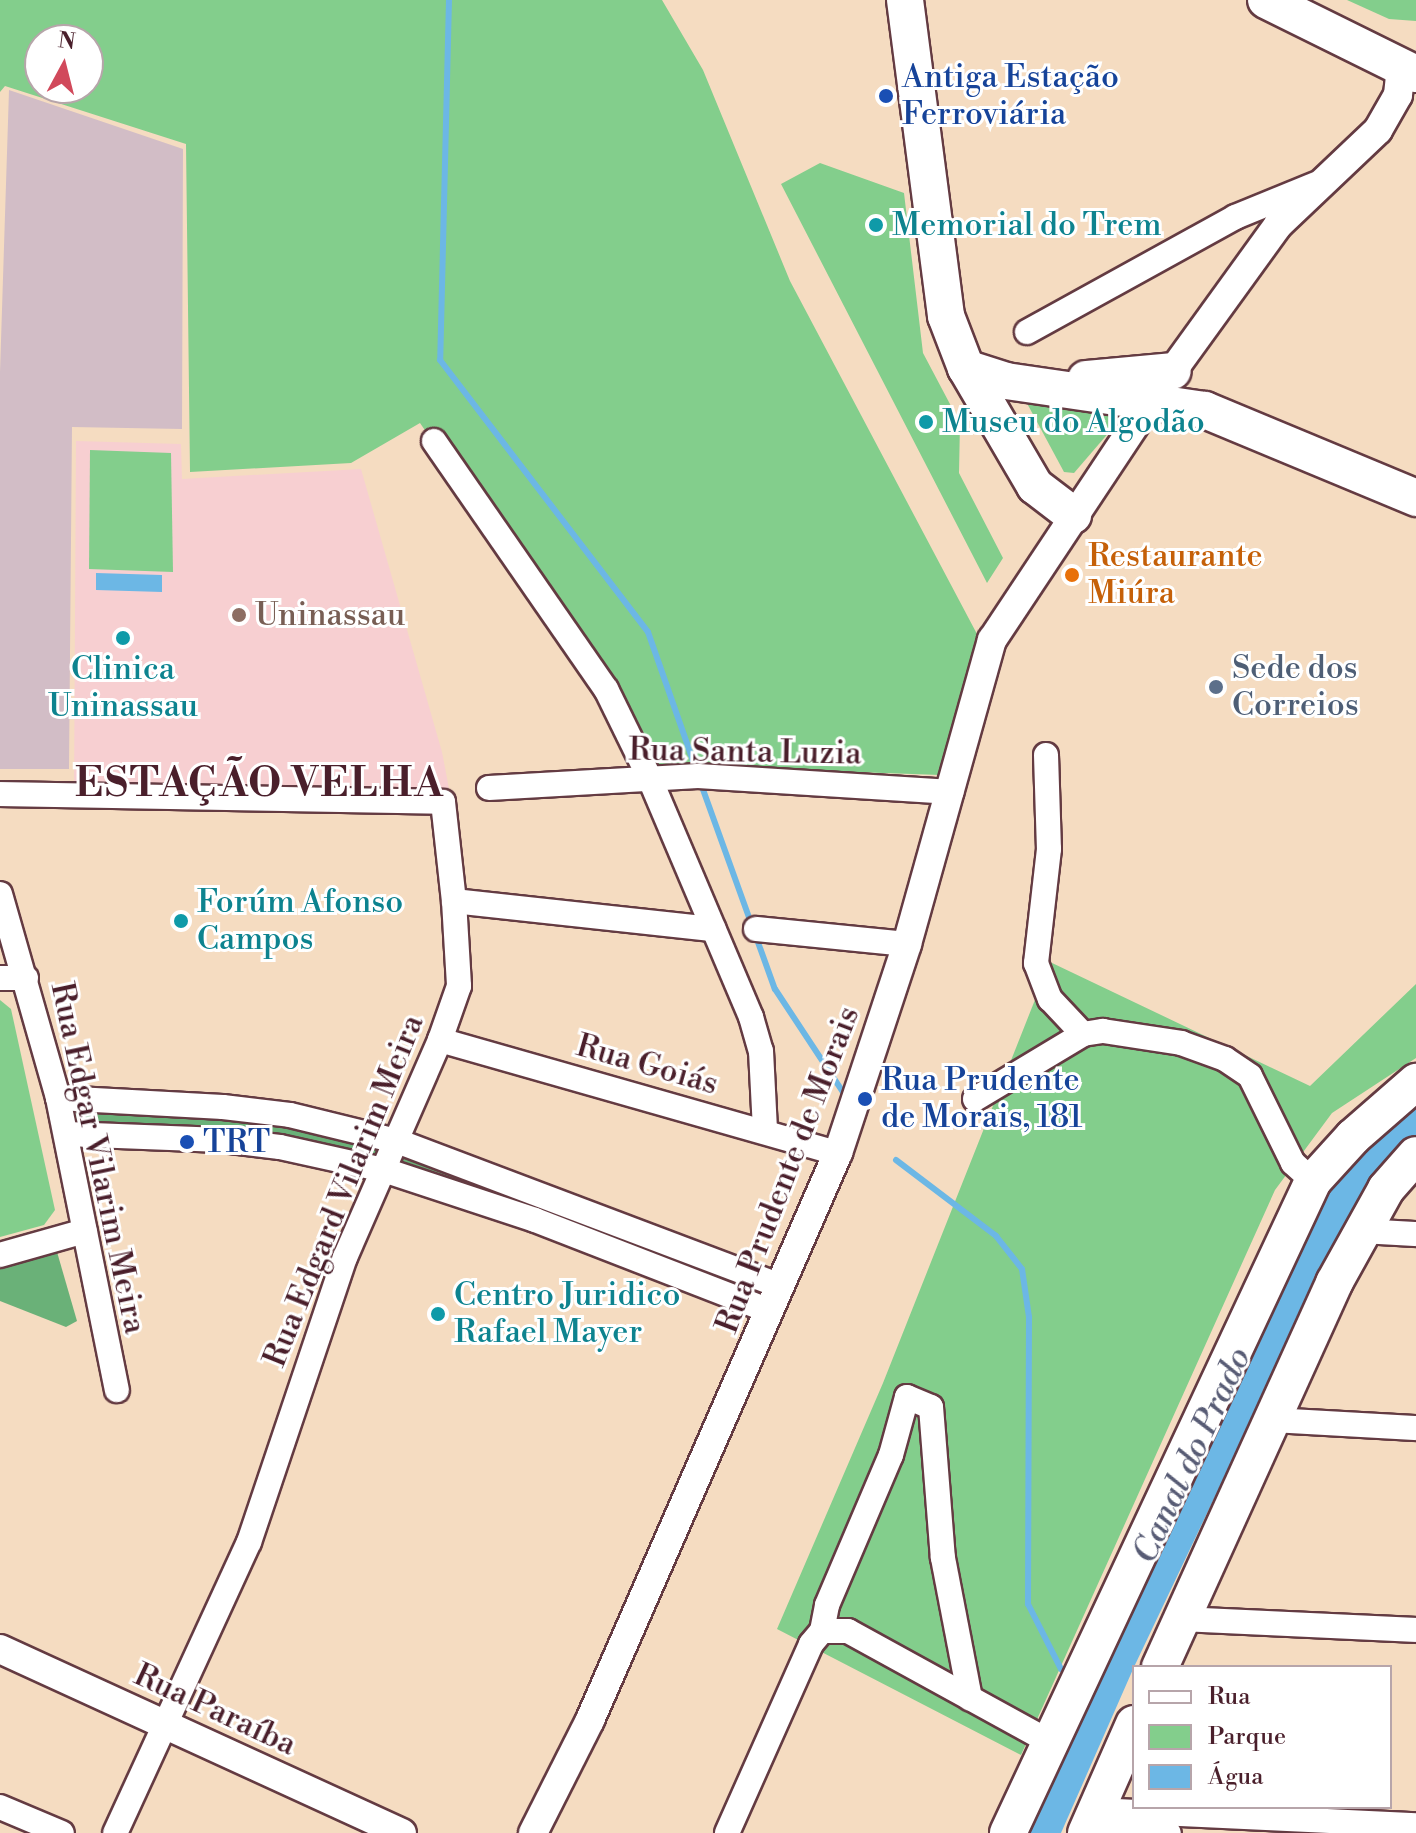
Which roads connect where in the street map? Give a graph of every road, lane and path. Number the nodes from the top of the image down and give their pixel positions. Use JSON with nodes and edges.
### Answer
{"nodes":[{"id":1,"x":905,"y":0,"type":"edge"},
{"id":2,"x":1266,"y":0,"type":"edge"},
{"id":3,"x":1399,"y":65,"type":"edge"},
{"id":4,"x":1316,"y":184,"type":"junction"},
{"id":5,"x":1027,"y":332,"type":"dead end"},
{"id":6,"x":966,"y":368,"type":"junction"},
{"id":7,"x":1173,"y":371,"type":"junction"},
{"id":8,"x":1041,"y":386,"type":"junction"},
{"id":9,"x":1150,"y":402,"type":"junction"},
{"id":10,"x":434,"y":441,"type":"dead end"},
{"id":11,"x":1416,"y":498,"type":"edge"},
{"id":12,"x":1073,"y":515,"type":"junction"},
{"id":13,"x":1046,"y":755,"type":"dead end"},
{"id":14,"x":661,"y":778,"type":"junction"},
{"id":15,"x":489,"y":788,"type":"dead end"},
{"id":16,"x":951,"y":792,"type":"junction"},
{"id":17,"x":0,"y":794,"type":"edge"},
{"id":18,"x":0,"y":894,"type":"edge"},
{"id":19,"x":454,"y":901,"type":"junction"},
{"id":20,"x":713,"y":929,"type":"junction"},
{"id":21,"x":756,"y":929,"type":"dead end"},
{"id":22,"x":907,"y":944,"type":"junction"},
{"id":23,"x":0,"y":978,"type":"edge"},
{"id":24,"x":26,"y":978,"type":"junction"},
{"id":25,"x":1083,"y":1034,"type":"junction"},
{"id":26,"x":440,"y":1040,"type":"junction"},
{"id":27,"x":1416,"y":1082,"type":"edge"},
{"id":28,"x":58,"y":1098,"type":"junction"},
{"id":29,"x":975,"y":1099,"type":"dead end"},
{"id":30,"x":765,"y":1131,"type":"junction"},
{"id":31,"x":66,"y":1134,"type":"junction"},
{"id":32,"x":397,"y":1141,"type":"junction"},
{"id":33,"x":838,"y":1153,"type":"junction"},
{"id":34,"x":1416,"y":1155,"type":"edge"},
{"id":35,"x":384,"y":1170,"type":"junction"},
{"id":36,"x":1313,"y":1181,"type":"junction"},
{"id":37,"x":85,"y":1231,"type":"junction"},
{"id":38,"x":1360,"y":1231,"type":"junction"},
{"id":39,"x":1416,"y":1234,"type":"edge"},
{"id":40,"x":0,"y":1255,"type":"edge"},
{"id":41,"x":776,"y":1298,"type":"junction"},
{"id":42,"x":117,"y":1390,"type":"dead end"},
{"id":43,"x":1271,"y":1420,"type":"junction"},
{"id":44,"x":1416,"y":1428,"type":"edge"},
{"id":45,"x":1182,"y":1619,"type":"junction"},
{"id":46,"x":1416,"y":1630,"type":"edge"},
{"id":47,"x":822,"y":1631,"type":"junction"},
{"id":48,"x":0,"y":1649,"type":"edge"},
{"id":49,"x":1161,"y":1665,"type":"edge"},
{"id":50,"x":970,"y":1698,"type":"junction"},
{"id":51,"x":168,"y":1725,"type":"junction"},
{"id":52,"x":1132,"y":1728,"type":"edge"},
{"id":53,"x":1050,"y":1742,"type":"junction"},
{"id":54,"x":0,"y":1807,"type":"edge"},
{"id":55,"x":1090,"y":1823,"type":"edge"},
{"id":56,"x":1416,"y":1825,"type":"edge"},
{"id":57,"x":62,"y":1833,"type":"edge"},
{"id":58,"x":115,"y":1833,"type":"edge"},
{"id":59,"x":402,"y":1833,"type":"edge"},
{"id":60,"x":533,"y":1833,"type":"edge"},
{"id":61,"x":727,"y":1833,"type":"edge"},
{"id":62,"x":1008,"y":1833,"type":"edge"},
{"id":63,"x":1169,"y":1833,"type":"edge"}],
"edges":[{"from":1,"to":6,"type":"main road"},
{"from":2,"to":3,"type":"main road"},
{"from":3,"to":4,"type":"street","name":"Rua Prudente de Morais"},
{"from":4,"to":5,"type":"street"},
{"from":4,"to":7,"type":"street","name":"Rua Prudente de Morais"},
{"from":6,"to":8,"type":"main road"},
{"from":6,"to":12,"type":"main road"},
{"from":7,"to":8,"type":"main road"},
{"from":7,"to":9,"type":"street","name":"Rua Prudente de Morais"},
{"from":8,"to":9,"type":"main road"},
{"from":9,"to":11,"type":"main road"},
{"from":9,"to":12,"type":"street","name":"Rua Prudente de Morais"},
{"from":10,"to":14,"type":"street"},
{"from":12,"to":16,"type":"street","name":"Rua Prudente de Morais"},
{"from":13,"to":25,"type":"street"},
{"from":14,"to":15,"type":"street","name":"Rua Santa Luzia"},
{"from":14,"to":16,"type":"street","name":"Rua Santa Luzia"},
{"from":14,"to":20,"type":"street"},
{"from":16,"to":22,"type":"street","name":"Rua Prudente de Morais"},
{"from":17,"to":19,"type":"street","name":"Rua Edgard Vilarim Meira"},
{"from":18,"to":24,"type":"street","name":"Rua Edgar Vilarim Meira"},
{"from":19,"to":20,"type":"street"},
{"from":19,"to":26,"type":"street","name":"Rua Edgard Vilarim Meira"},
{"from":20,"to":30,"type":"street"},
{"from":21,"to":22,"type":"street"},
{"from":22,"to":33,"type":"street","name":"Rua Prudente de Morais"},
{"from":23,"to":24,"type":"street"},
{"from":24,"to":28,"type":"street","name":"Rua Edgar Vilarim Meira"},
{"from":25,"to":29,"type":"street"},
{"from":25,"to":36,"type":"street"},
{"from":26,"to":30,"type":"street","name":"Rua Goiás"},
{"from":26,"to":32,"type":"street","name":"Rua Edgard Vilarim Meira"},
{"from":27,"to":36,"type":"main road"},
{"from":28,"to":31,"type":"street","name":"Rua Edgar Vilarim Meira"},
{"from":28,"to":32,"type":"street"},
{"from":30,"to":33,"type":"street","name":"Rua Goiás"},
{"from":31,"to":35,"type":"street"},
{"from":31,"to":37,"type":"street","name":"Rua Edgar Vilarim Meira"},
{"from":32,"to":35,"type":"street","name":"Rua Edgard Vilarim Meira"},
{"from":32,"to":41,"type":"street"},
{"from":33,"to":41,"type":"street","name":"Rua Prudente de Morais"},
{"from":34,"to":38,"type":"main road"},
{"from":35,"to":41,"type":"street"},
{"from":35,"to":51,"type":"street","name":"Rua Edgard Vilarim Meira"},
{"from":36,"to":53,"type":"main road"},
{"from":37,"to":40,"type":"street"},
{"from":37,"to":42,"type":"street","name":"Rua Edgar Vilarim Meira"},
{"from":38,"to":39,"type":"street"},
{"from":38,"to":43,"type":"main road"},
{"from":41,"to":60,"type":"street","name":"Rua Prudente de Morais"},
{"from":43,"to":44,"type":"street"},
{"from":43,"to":45,"type":"main road"},
{"from":45,"to":46,"type":"street"},
{"from":45,"to":49,"type":"main road"},
{"from":47,"to":50,"type":"street"},
{"from":47,"to":50,"type":"street"},
{"from":47,"to":61,"type":"street"},
{"from":48,"to":51,"type":"street","name":"Rua Paraíba"},
{"from":50,"to":53,"type":"street"},
{"from":51,"to":58,"type":"street","name":"Rua Edgard Vilarim Meira"},
{"from":51,"to":59,"type":"street","name":"Rua Paraíba"},
{"from":52,"to":55,"type":"main road"},
{"from":53,"to":62,"type":"main road"},
{"from":54,"to":57,"type":"street"},
{"from":55,"to":56,"type":"street"},
{"from":55,"to":63,"type":"street"}]}
